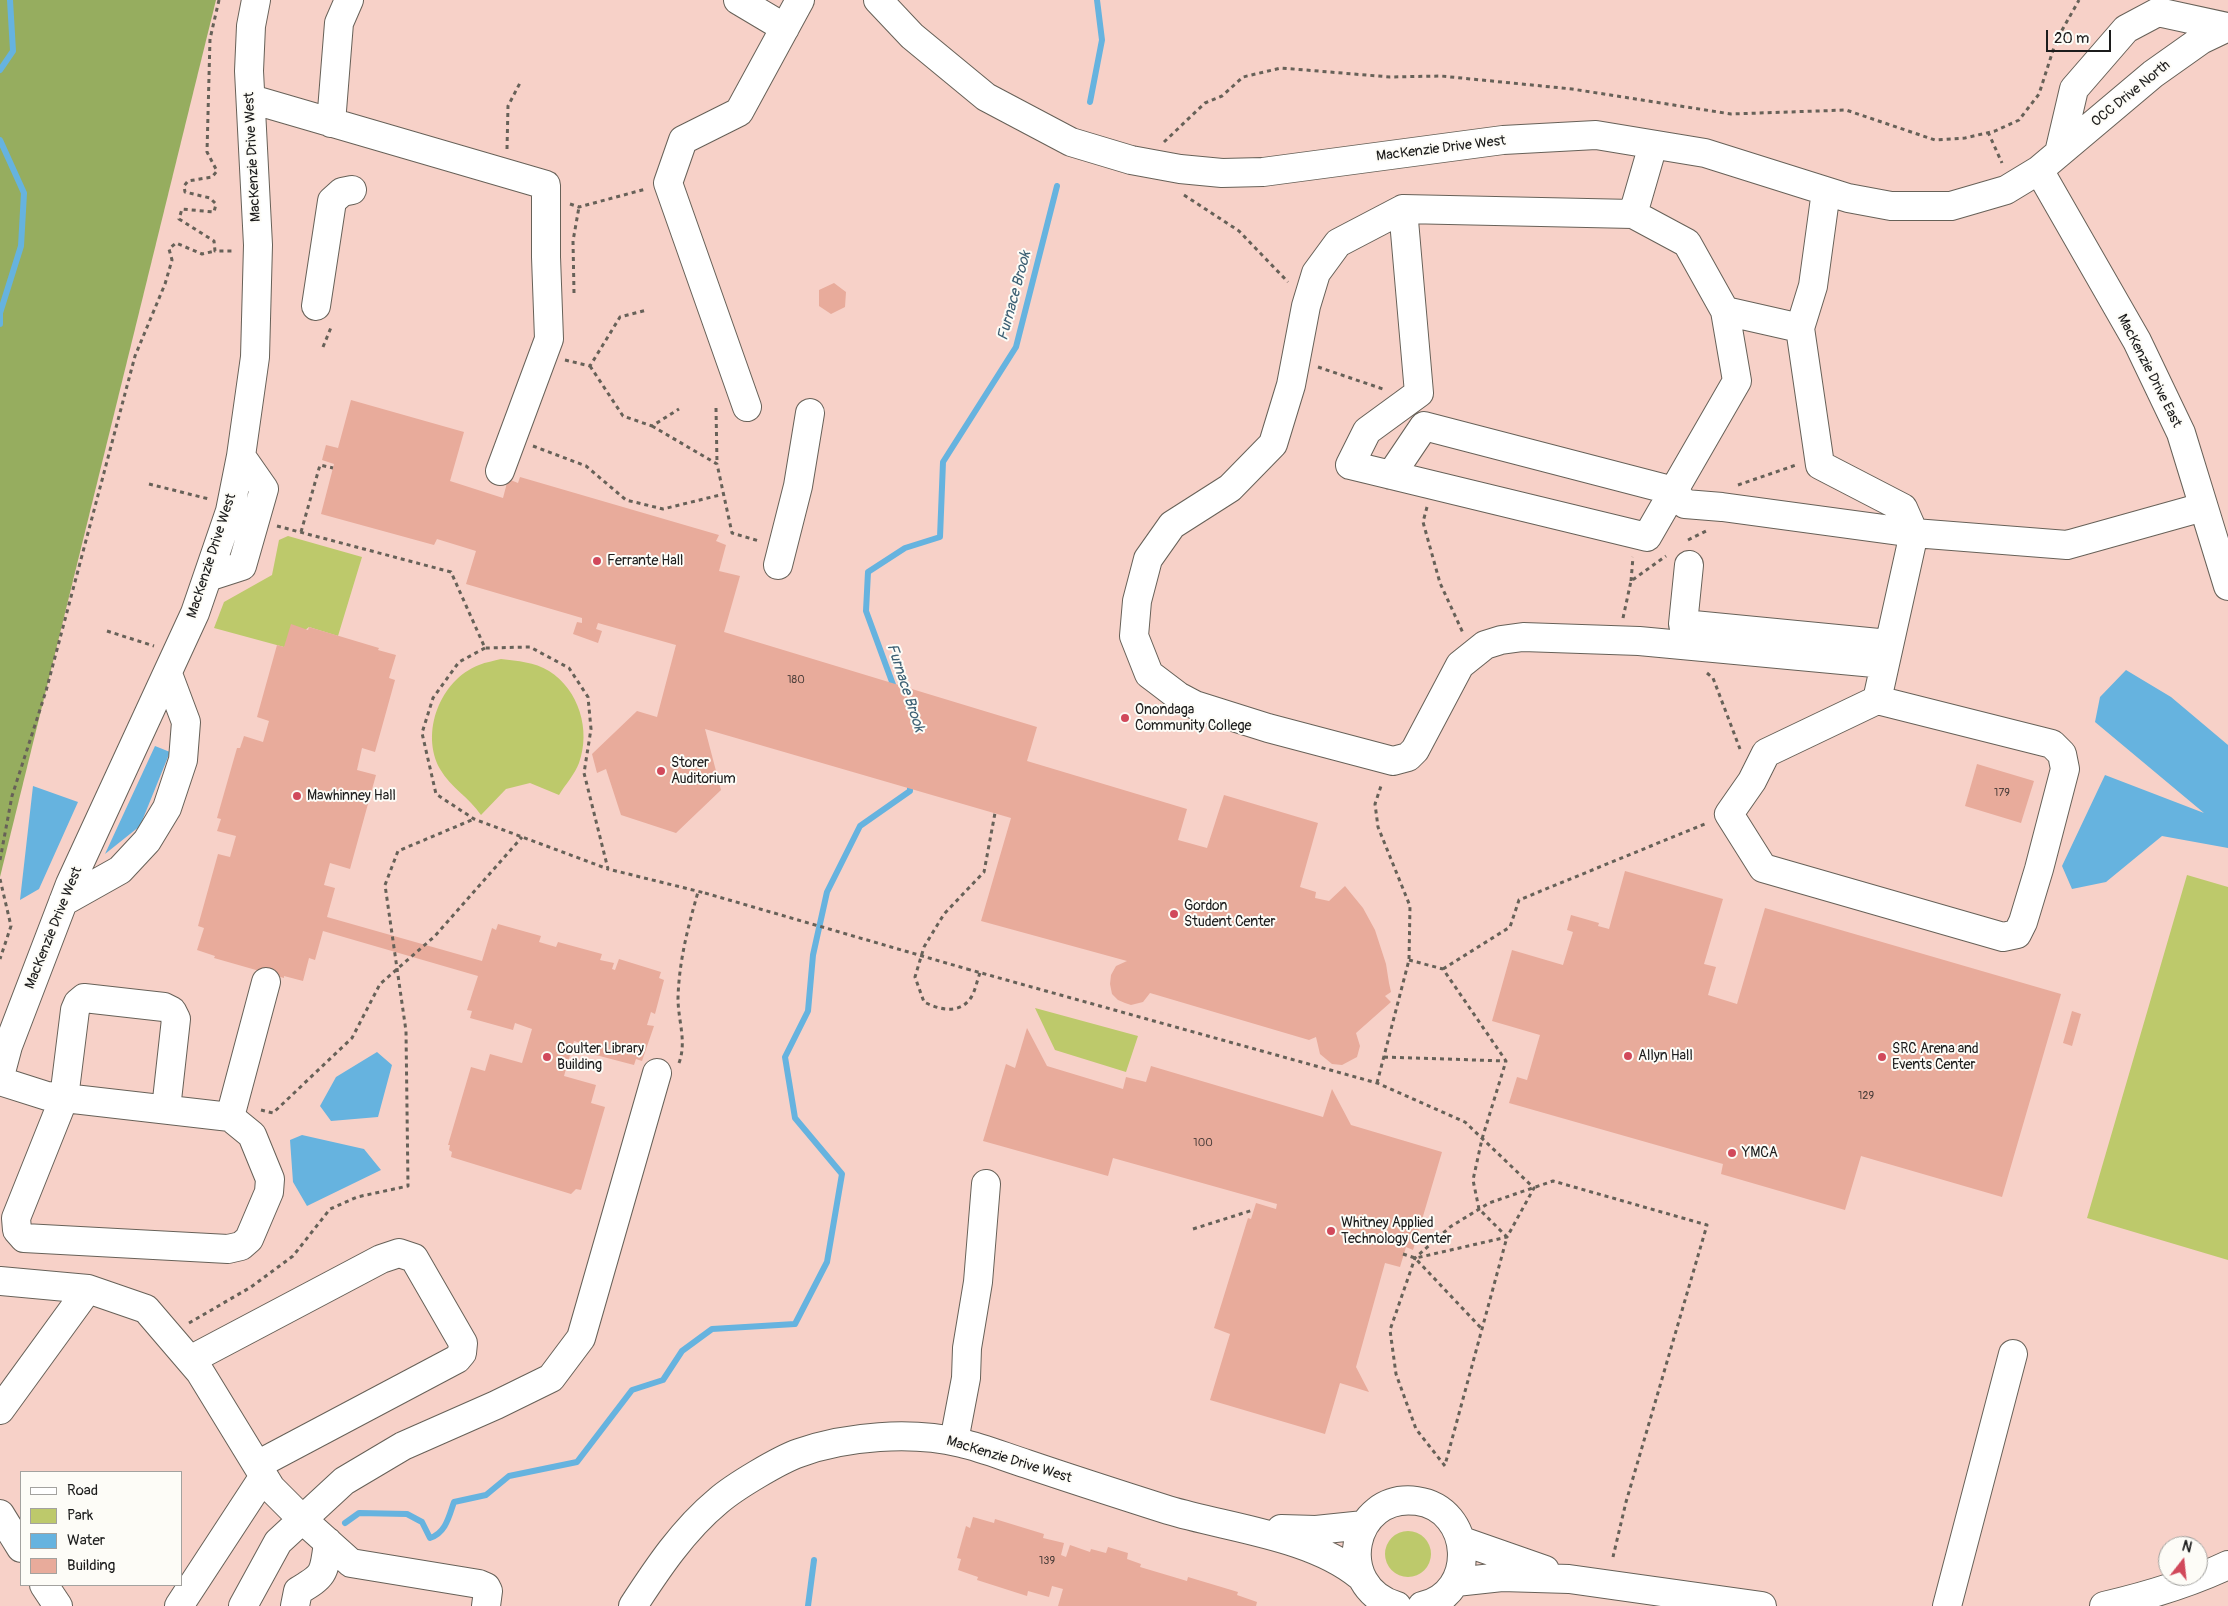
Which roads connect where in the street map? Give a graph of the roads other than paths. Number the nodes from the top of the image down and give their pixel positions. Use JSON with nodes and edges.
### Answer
{"nodes":[{"id":1,"x":256,"y":0,"type":"edge"},
{"id":2,"x":349,"y":0,"type":"edge"},
{"id":3,"x":738,"y":0,"type":"edge"},
{"id":4,"x":800,"y":0,"type":"edge"},
{"id":5,"x":878,"y":0,"type":"edge"},
{"id":6,"x":2227,"y":27,"type":"edge"},
{"id":7,"x":785,"y":28,"type":"junction"},
{"id":8,"x":251,"y":99,"type":"junction"},
{"id":9,"x":332,"y":123,"type":"junction"},
{"id":10,"x":1653,"y":145,"type":"junction"},
{"id":11,"x":2049,"y":161,"type":"junction"},
{"id":12,"x":352,"y":190,"type":"dead end"},
{"id":13,"x":1826,"y":191,"type":"junction"},
{"id":14,"x":1403,"y":208,"type":"junction"},
{"id":15,"x":1633,"y":214,"type":"junction"},
{"id":16,"x":1725,"y":311,"type":"junction"},
{"id":17,"x":325,"y":314,"type":"road end"},
{"id":18,"x":1800,"y":328,"type":"junction"},
{"id":19,"x":747,"y":408,"type":"dead end"},
{"id":20,"x":810,"y":413,"type":"dead end"},
{"id":21,"x":241,"y":456,"type":"junction"},
{"id":22,"x":500,"y":471,"type":"dead end"},
{"id":23,"x":1390,"y":475,"type":"junction"},
{"id":24,"x":1674,"y":491,"type":"junction"},
{"id":25,"x":2203,"y":507,"type":"junction"},
{"id":26,"x":1914,"y":533,"type":"junction"},
{"id":27,"x":1682,"y":553,"type":"road end"},
{"id":28,"x":780,"y":556,"type":"road end"},
{"id":29,"x":208,"y":577,"type":"junction"},
{"id":30,"x":2228,"y":586,"type":"edge"},
{"id":31,"x":1887,"y":654,"type":"junction"},
{"id":32,"x":168,"y":674,"type":"junction"},
{"id":33,"x":1877,"y":700,"type":"junction"},
{"id":34,"x":63,"y":902,"type":"junction"},
{"id":35,"x":266,"y":982,"type":"dead end"},
{"id":36,"x":667,"y":1070,"type":"road end"},
{"id":37,"x":0,"y":1076,"type":"edge"},
{"id":38,"x":0,"y":1081,"type":"edge"},
{"id":39,"x":64,"y":1098,"type":"junction"},
{"id":40,"x":166,"y":1110,"type":"junction"},
{"id":41,"x":232,"y":1111,"type":"junction"},
{"id":42,"x":986,"y":1184,"type":"dead end"},
{"id":43,"x":0,"y":1281,"type":"edge"},
{"id":44,"x":88,"y":1289,"type":"junction"},
{"id":45,"x":2013,"y":1354,"type":"dead end"},
{"id":46,"x":190,"y":1360,"type":"junction"},
{"id":47,"x":0,"y":1410,"type":"edge"},
{"id":48,"x":954,"y":1441,"type":"junction"},
{"id":49,"x":261,"y":1470,"type":"junction"},
{"id":50,"x":0,"y":1514,"type":"edge"},
{"id":51,"x":303,"y":1520,"type":"junction"},
{"id":52,"x":1364,"y":1525,"type":"junction"},
{"id":53,"x":1234,"y":1526,"type":"junction"},
{"id":54,"x":1462,"y":1541,"type":"junction"},
{"id":55,"x":328,"y":1542,"type":"junction"},
{"id":56,"x":20,"y":1546,"type":"edge"},
{"id":57,"x":2228,"y":1565,"type":"edge"},
{"id":58,"x":1569,"y":1579,"type":"junction"},
{"id":59,"x":1456,"y":1582,"type":"junction"},
{"id":60,"x":45,"y":1586,"type":"edge"},
{"id":61,"x":1376,"y":1596,"type":"edge"},
{"id":62,"x":58,"y":1606,"type":"edge"},
{"id":63,"x":179,"y":1606,"type":"edge"},
{"id":64,"x":243,"y":1606,"type":"edge"},
{"id":65,"x":295,"y":1606,"type":"edge"},
{"id":66,"x":486,"y":1606,"type":"edge"},
{"id":67,"x":633,"y":1606,"type":"edge"},
{"id":68,"x":1422,"y":1606,"type":"edge"},
{"id":69,"x":1762,"y":1606,"type":"edge"},
{"id":70,"x":1947,"y":1606,"type":"edge"},
{"id":71,"x":2104,"y":1606,"type":"edge"}],
"edges":[{"from":1,"to":8,"type":"street","name":"MacKenzie Drive West"},
{"from":2,"to":9,"type":"street"},
{"from":3,"to":7,"type":"street"},
{"from":4,"to":7,"type":"street"},
{"from":5,"to":10,"type":"street","name":"MacKenzie Drive West"},
{"from":6,"to":11,"type":"street","name":"OCC Drive North"},
{"from":6,"to":11,"type":"street"},
{"from":7,"to":19,"type":"street"},
{"from":8,"to":9,"type":"street"},
{"from":8,"to":21,"type":"street","name":"MacKenzie Drive West"},
{"from":9,"to":22,"type":"street"},
{"from":10,"to":13,"type":"street","name":"MacKenzie Drive West"},
{"from":10,"to":15,"type":"street"},
{"from":11,"to":13,"type":"street","name":"MacKenzie Drive West"},
{"from":11,"to":25,"type":"street","name":"MacKenzie Drive East"},
{"from":12,"to":17,"type":"street"},
{"from":13,"to":18,"type":"street"},
{"from":14,"to":15,"type":"street"},
{"from":14,"to":23,"type":"street"},
{"from":14,"to":31,"type":"street"},
{"from":15,"to":16,"type":"street"},
{"from":16,"to":18,"type":"street"},
{"from":16,"to":24,"type":"street"},
{"from":18,"to":26,"type":"street"},
{"from":20,"to":28,"type":"street"},
{"from":21,"to":29,"type":"street","name":"MacKenzie Drive West"},
{"from":21,"to":29,"type":"street"},
{"from":23,"to":24,"type":"street"},
{"from":23,"to":24,"type":"street"},
{"from":24,"to":26,"type":"street"},
{"from":25,"to":26,"type":"street"},
{"from":25,"to":30,"type":"street","name":"MacKenzie Drive East"},
{"from":26,"to":31,"type":"street"},
{"from":27,"to":31,"type":"street"},
{"from":29,"to":32,"type":"street","name":"MacKenzie Drive West"},
{"from":31,"to":33,"type":"street"},
{"from":32,"to":34,"type":"street","name":"MacKenzie Drive West"},
{"from":32,"to":34,"type":"street"},
{"from":33,"to":33,"type":"street"},
{"from":34,"to":37,"type":"street","name":"MacKenzie Drive West"},
{"from":35,"to":41,"type":"street"},
{"from":36,"to":51,"type":"street"},
{"from":38,"to":39,"type":"street"},
{"from":39,"to":40,"type":"street"},
{"from":39,"to":40,"type":"street"},
{"from":39,"to":41,"type":"street"},
{"from":40,"to":41,"type":"street"},
{"from":42,"to":48,"type":"street"},
{"from":43,"to":44,"type":"street"},
{"from":44,"to":46,"type":"street"},
{"from":44,"to":47,"type":"street"},
{"from":45,"to":70,"type":"street"},
{"from":46,"to":49,"type":"street"},
{"from":46,"to":49,"type":"street"},
{"from":48,"to":53,"type":"street","name":"MacKenzie Drive West"},
{"from":48,"to":67,"type":"street","name":"MacKenzie Drive West"},
{"from":49,"to":51,"type":"street"},
{"from":49,"to":63,"type":"street"},
{"from":50,"to":56,"type":"street"},
{"from":51,"to":55,"type":"street"},
{"from":51,"to":64,"type":"street"},
{"from":52,"to":53,"type":"street","name":"MacKenzie Drive West"},
{"from":52,"to":54,"type":"street"},
{"from":52,"to":61,"type":"street"},
{"from":53,"to":61,"type":"street","name":"MacKenzie Drive West"},
{"from":54,"to":58,"type":"street"},
{"from":54,"to":59,"type":"street"},
{"from":55,"to":65,"type":"street"},
{"from":55,"to":66,"type":"street"},
{"from":57,"to":71,"type":"street"},
{"from":58,"to":59,"type":"street"},
{"from":58,"to":69,"type":"street"},
{"from":59,"to":68,"type":"street"},
{"from":60,"to":62,"type":"street"}]}
